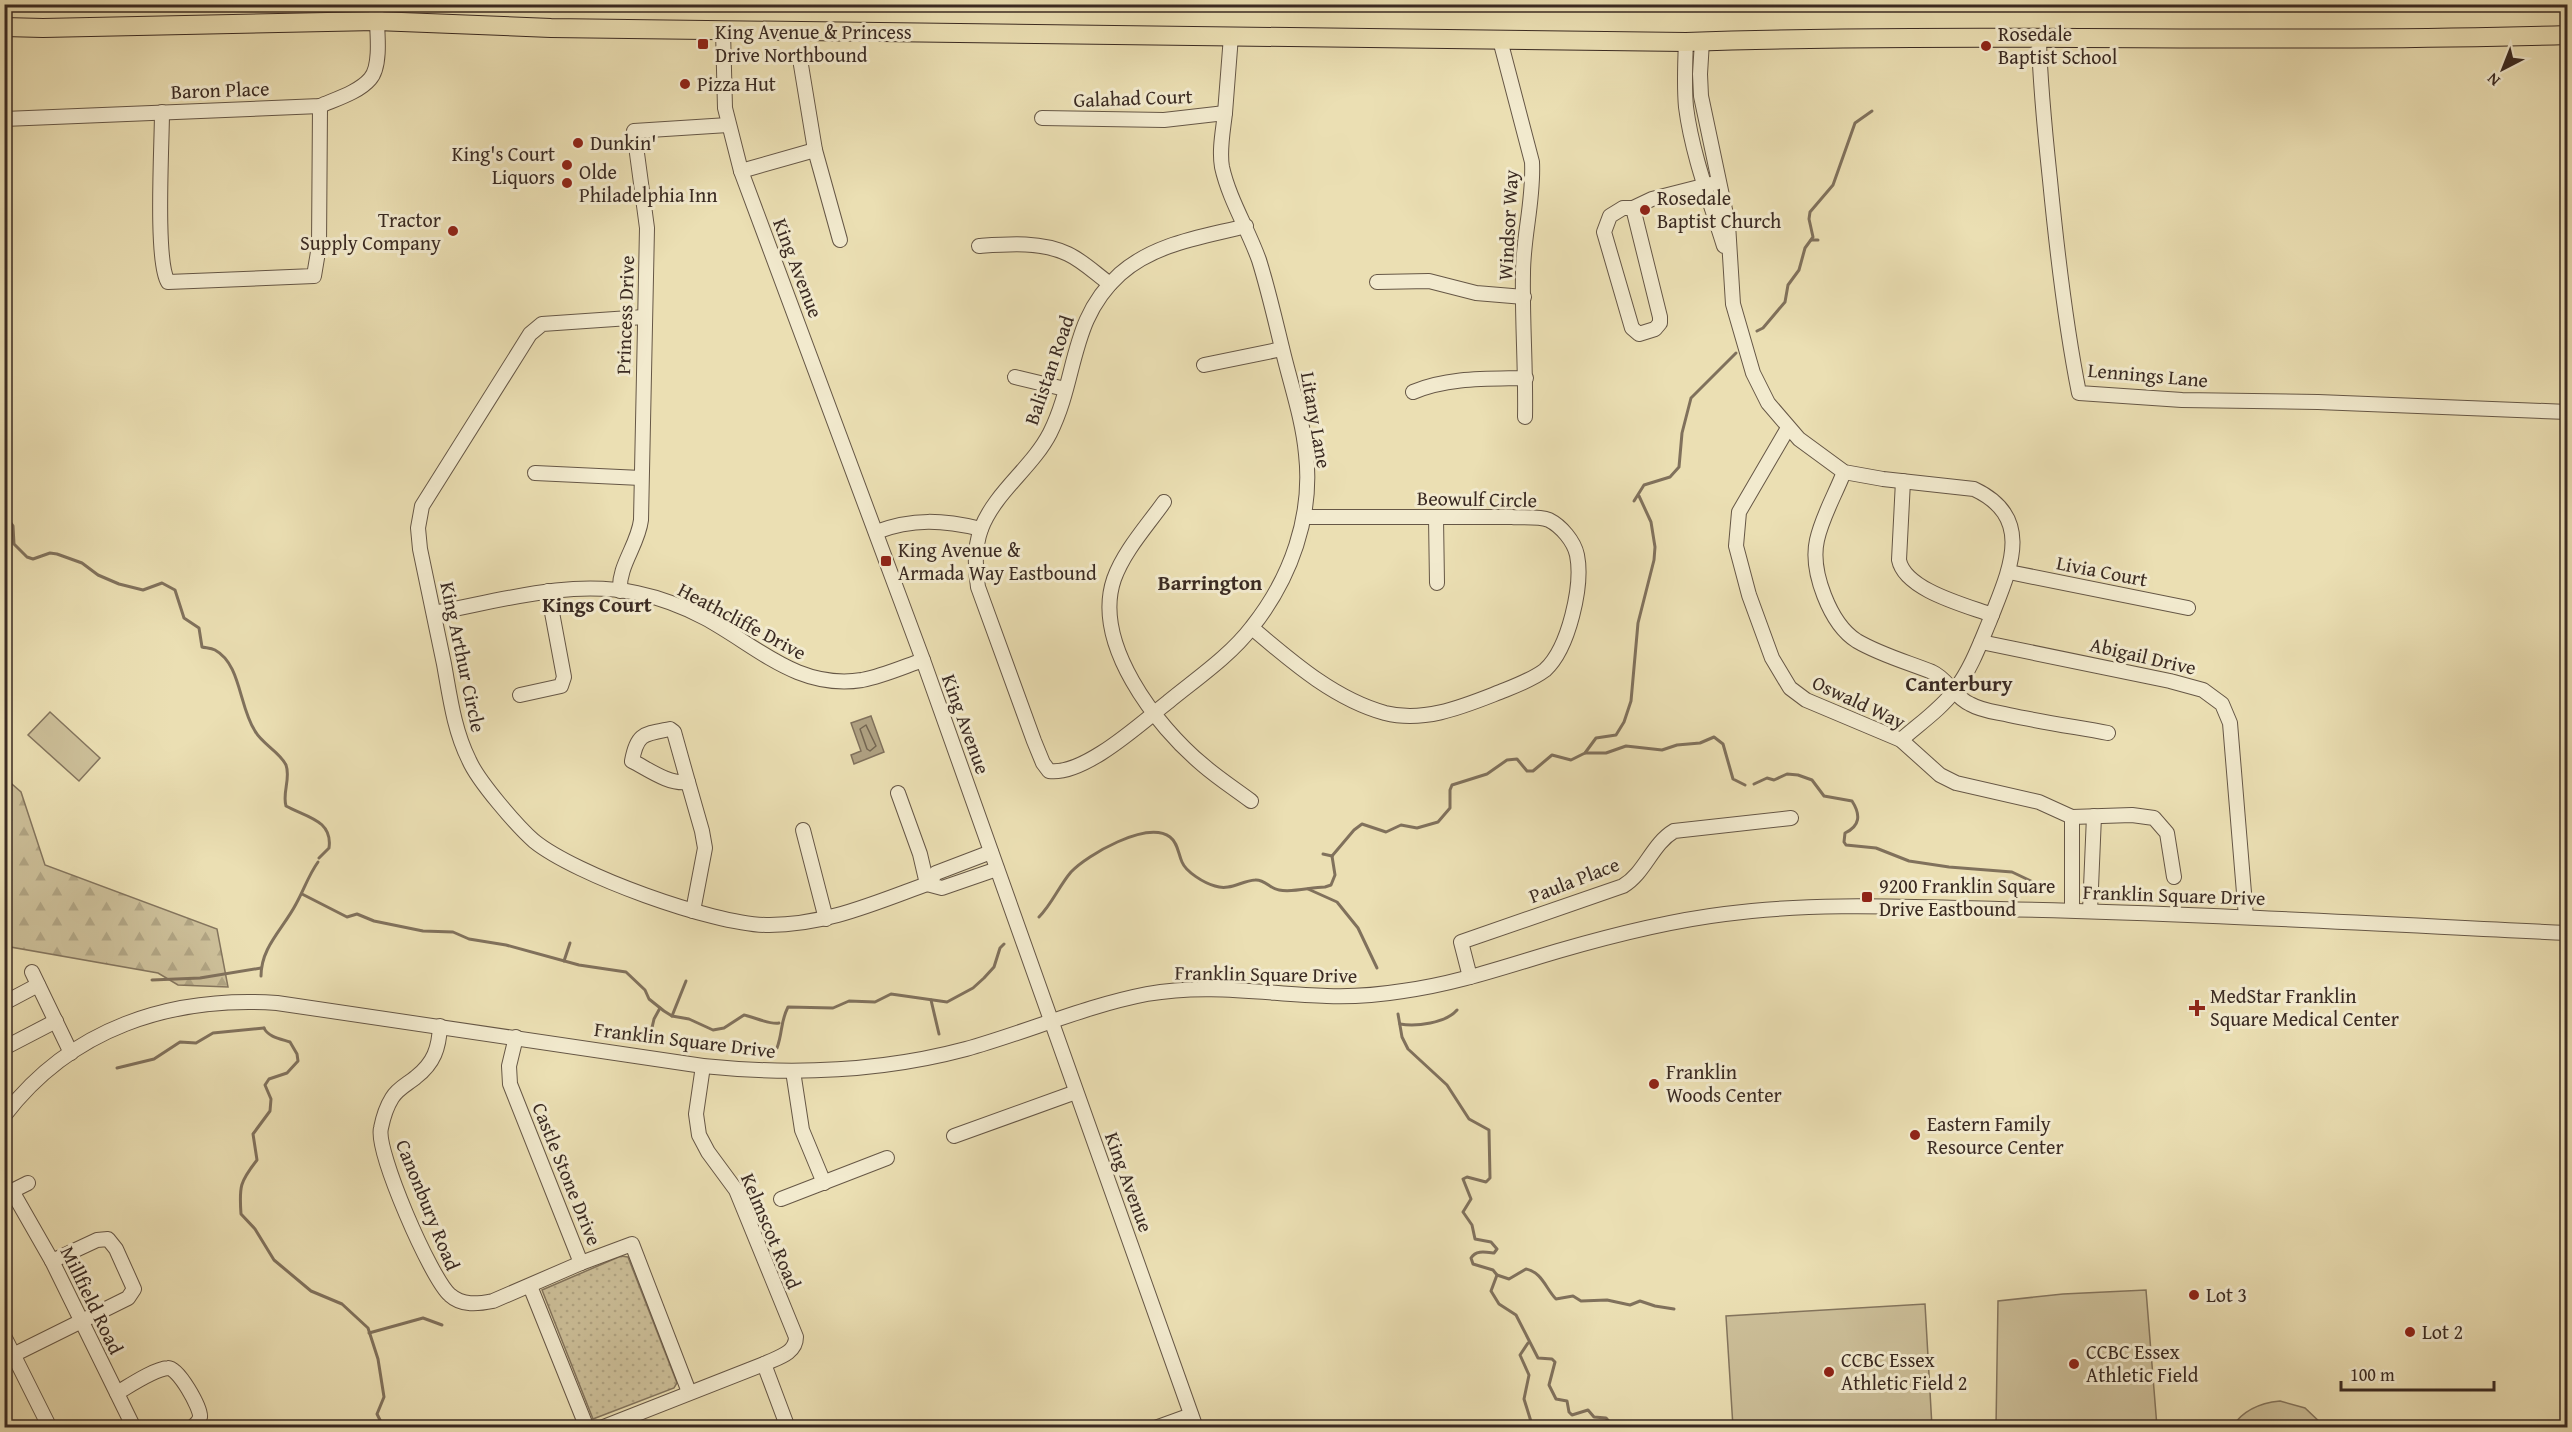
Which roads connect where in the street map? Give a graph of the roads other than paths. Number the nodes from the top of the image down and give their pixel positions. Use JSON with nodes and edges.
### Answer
{"nodes":[{"id":1,"x":376,"y":13,"type":"edge"},
{"id":2,"x":4,"y":27,"type":"edge"},
{"id":3,"x":723,"y":31,"type":"junction"},
{"id":4,"x":2568,"y":35,"type":"edge"},
{"id":5,"x":1231,"y":36,"type":"junction"},
{"id":6,"x":2039,"y":39,"type":"junction"},
{"id":7,"x":1500,"y":40,"type":"junction"},
{"id":8,"x":1694,"y":42,"type":"junction"},
{"id":9,"x":800,"y":59,"type":"dead end"},
{"id":10,"x":320,"y":106,"type":"junction"},
{"id":11,"x":162,"y":112,"type":"junction"},
{"id":12,"x":1225,"y":113,"type":"junction"},
{"id":13,"x":1042,"y":118,"type":"dead end"},
{"id":14,"x":4,"y":119,"type":"edge"},
{"id":15,"x":728,"y":125,"type":"junction"},
{"id":16,"x":815,"y":150,"type":"junction"},
{"id":17,"x":741,"y":171,"type":"junction"},
{"id":18,"x":1719,"y":182,"type":"junction"},
{"id":19,"x":1705,"y":185,"type":"junction"},
{"id":20,"x":1633,"y":208,"type":"junction"},
{"id":21,"x":1246,"y":226,"type":"junction"},
{"id":22,"x":840,"y":240,"type":"dead end"},
{"id":23,"x":979,"y":246,"type":"dead end"},
{"id":24,"x":4,"y":256,"type":"edge"},
{"id":25,"x":4,"y":265,"type":"edge"},
{"id":26,"x":1731,"y":268,"type":"junction"},
{"id":27,"x":1377,"y":282,"type":"dead end"},
{"id":28,"x":1110,"y":284,"type":"junction"},
{"id":29,"x":1524,"y":297,"type":"junction"},
{"id":30,"x":644,"y":317,"type":"junction"},
{"id":31,"x":1282,"y":349,"type":"junction"},
{"id":32,"x":1204,"y":365,"type":"dead end"},
{"id":33,"x":1015,"y":377,"type":"dead end"},
{"id":34,"x":1526,"y":378,"type":"junction"},
{"id":35,"x":1065,"y":390,"type":"junction"},
{"id":36,"x":1413,"y":392,"type":"dead end"},
{"id":37,"x":2568,"y":412,"type":"edge"},
{"id":38,"x":1525,"y":417,"type":"dead end"},
{"id":39,"x":1788,"y":428,"type":"junction"},
{"id":40,"x":1844,"y":472,"type":"junction"},
{"id":41,"x":535,"y":473,"type":"dead end"},
{"id":42,"x":642,"y":478,"type":"junction"},
{"id":43,"x":1903,"y":481,"type":"junction"},
{"id":44,"x":1164,"y":502,"type":"dead end"},
{"id":45,"x":1304,"y":517,"type":"junction"},
{"id":46,"x":1436,"y":518,"type":"junction"},
{"id":47,"x":981,"y":529,"type":"junction"},
{"id":48,"x":876,"y":532,"type":"junction"},
{"id":49,"x":2009,"y":572,"type":"junction"},
{"id":50,"x":1437,"y":583,"type":"dead end"},
{"id":51,"x":548,"y":591,"type":"junction"},
{"id":52,"x":620,"y":591,"type":"junction"},
{"id":53,"x":2188,"y":608,"type":"dead end"},
{"id":54,"x":434,"y":613,"type":"junction"},
{"id":55,"x":1992,"y":615,"type":"junction"},
{"id":56,"x":1252,"y":628,"type":"junction"},
{"id":57,"x":1981,"y":642,"type":"junction"},
{"id":58,"x":923,"y":660,"type":"junction"},
{"id":59,"x":1954,"y":693,"type":"junction"},
{"id":60,"x":520,"y":695,"type":"dead end"},
{"id":61,"x":1154,"y":713,"type":"junction"},
{"id":62,"x":2108,"y":733,"type":"dead end"},
{"id":63,"x":1901,"y":740,"type":"junction"},
{"id":64,"x":1049,"y":771,"type":"joint"},
{"id":65,"x":688,"y":782,"type":"junction"},
{"id":66,"x":898,"y":793,"type":"dead end"},
{"id":67,"x":1251,"y":801,"type":"dead end"},
{"id":68,"x":2094,"y":816,"type":"junction"},
{"id":69,"x":2072,"y":817,"type":"junction"},
{"id":70,"x":1791,"y":818,"type":"dead end"},
{"id":71,"x":803,"y":830,"type":"dead end"},
{"id":72,"x":991,"y":852,"type":"junction"},
{"id":73,"x":997,"y":869,"type":"junction"},
{"id":74,"x":2174,"y":876,"type":"dead end"},
{"id":75,"x":927,"y":884,"type":"junction"},
{"id":76,"x":2072,"y":910,"type":"junction"},
{"id":77,"x":693,"y":911,"type":"junction"},
{"id":78,"x":2090,"y":911,"type":"junction"},
{"id":79,"x":2246,"y":917,"type":"junction"},
{"id":80,"x":826,"y":919,"type":"junction"},
{"id":81,"x":2568,"y":933,"type":"edge"},
{"id":82,"x":1470,"y":977,"type":"junction"},
{"id":83,"x":4,"y":1003,"type":"edge"},
{"id":84,"x":56,"y":1021,"type":"junction"},
{"id":85,"x":1051,"y":1021,"type":"junction"},
{"id":86,"x":440,"y":1026,"type":"junction"},
{"id":87,"x":516,"y":1037,"type":"junction"},
{"id":88,"x":4,"y":1048,"type":"edge"},
{"id":89,"x":71,"y":1053,"type":"junction"},
{"id":90,"x":703,"y":1066,"type":"junction"},
{"id":91,"x":793,"y":1071,"type":"junction"},
{"id":92,"x":1076,"y":1092,"type":"junction"},
{"id":93,"x":4,"y":1116,"type":"edge"},
{"id":94,"x":954,"y":1136,"type":"dead end"},
{"id":95,"x":887,"y":1158,"type":"dead end"},
{"id":96,"x":28,"y":1183,"type":"dead end"},
{"id":97,"x":824,"y":1183,"type":"junction"},
{"id":98,"x":8,"y":1193,"type":"edge"},
{"id":99,"x":781,"y":1199,"type":"dead end"},
{"id":100,"x":52,"y":1262,"type":"junction"},
{"id":101,"x":581,"y":1263,"type":"junction"},
{"id":102,"x":530,"y":1286,"type":"junction"},
{"id":103,"x":80,"y":1320,"type":"junction"},
{"id":104,"x":4,"y":1336,"type":"edge"},
{"id":105,"x":13,"y":1354,"type":"junction"},
{"id":106,"x":764,"y":1364,"type":"junction"},
{"id":107,"x":689,"y":1392,"type":"junction"},
{"id":108,"x":117,"y":1393,"type":"junction"},
{"id":109,"x":1194,"y":1421,"type":"edge"},
{"id":110,"x":632,"y":1422,"type":"edge"},
{"id":111,"x":50,"y":1428,"type":"edge"},
{"id":112,"x":134,"y":1428,"type":"edge"},
{"id":113,"x":191,"y":1428,"type":"edge"},
{"id":114,"x":587,"y":1428,"type":"edge"},
{"id":115,"x":602,"y":1428,"type":"edge"},
{"id":116,"x":788,"y":1428,"type":"edge"},
{"id":117,"x":1155,"y":1428,"type":"edge"}],
"edges":[{"from":1,"to":2,"type":"main road"},
{"from":1,"to":3,"type":"main road"},
{"from":1,"to":10,"type":"street","name":"Baron Place"},
{"from":3,"to":5,"type":"main road"},
{"from":3,"to":15,"type":"street","name":"King Avenue"},
{"from":4,"to":6,"type":"main road"},
{"from":5,"to":7,"type":"main road"},
{"from":5,"to":12,"type":"street","name":"Litany Lane"},
{"from":6,"to":8,"type":"main road"},
{"from":6,"to":37,"type":"street","name":"Lennings Lane"},
{"from":7,"to":8,"type":"main road"},
{"from":7,"to":29,"type":"street","name":"Windsor Way"},
{"from":8,"to":18,"type":"street"},
{"from":8,"to":19,"type":"street"},
{"from":9,"to":16,"type":"street"},
{"from":10,"to":11,"type":"street","name":"Baron Place"},
{"from":10,"to":11,"type":"street"},
{"from":11,"to":14,"type":"street","name":"Baron Place"},
{"from":12,"to":13,"type":"street","name":"Galahad Court"},
{"from":12,"to":21,"type":"street","name":"Litany Lane"},
{"from":15,"to":17,"type":"street","name":"King Avenue"},
{"from":15,"to":30,"type":"street","name":"Princess Drive"},
{"from":16,"to":17,"type":"street"},
{"from":16,"to":22,"type":"street"},
{"from":17,"to":48,"type":"street","name":"King Avenue"},
{"from":18,"to":19,"type":"street"},
{"from":18,"to":26,"type":"street"},
{"from":19,"to":20,"type":"street"},
{"from":19,"to":26,"type":"street"},
{"from":20,"to":20,"type":"street"},
{"from":21,"to":28,"type":"street","name":"Balistan Road"},
{"from":21,"to":31,"type":"street","name":"Litany Lane"},
{"from":23,"to":28,"type":"street"},
{"from":24,"to":25,"type":"street"},
{"from":26,"to":39,"type":"street"},
{"from":27,"to":29,"type":"street"},
{"from":28,"to":35,"type":"street","name":"Balistan Road"},
{"from":29,"to":34,"type":"street","name":"Windsor Way"},
{"from":30,"to":42,"type":"street","name":"Princess Drive"},
{"from":30,"to":54,"type":"street","name":"King Arthur Circle"},
{"from":31,"to":32,"type":"street"},
{"from":31,"to":45,"type":"street","name":"Litany Lane"},
{"from":33,"to":35,"type":"street"},
{"from":34,"to":36,"type":"street"},
{"from":34,"to":38,"type":"street","name":"Windsor Way"},
{"from":35,"to":47,"type":"street","name":"Balistan Road"},
{"from":39,"to":40,"type":"street"},
{"from":39,"to":63,"type":"street","name":"Oswald Way"},
{"from":40,"to":43,"type":"street"},
{"from":40,"to":59,"type":"street"},
{"from":41,"to":42,"type":"street"},
{"from":42,"to":52,"type":"street","name":"Princess Drive"},
{"from":43,"to":49,"type":"street"},
{"from":43,"to":55,"type":"street"},
{"from":44,"to":61,"type":"street"},
{"from":45,"to":46,"type":"street","name":"Beowulf Circle"},
{"from":45,"to":56,"type":"street","name":"Litany Lane"},
{"from":46,"to":50,"type":"street"},
{"from":46,"to":56,"type":"street","name":"Beowulf Circle"},
{"from":47,"to":48,"type":"street"},
{"from":47,"to":64,"type":"street","name":"Balistan Road"},
{"from":48,"to":58,"type":"street","name":"King Avenue"},
{"from":49,"to":53,"type":"street","name":"Livia Court"},
{"from":49,"to":55,"type":"street"},
{"from":51,"to":52,"type":"street","name":"Heathcliffe Drive"},
{"from":51,"to":54,"type":"street","name":"Heathcliffe Drive"},
{"from":51,"to":60,"type":"street"},
{"from":52,"to":58,"type":"street","name":"Heathcliffe Drive"},
{"from":54,"to":77,"type":"street","name":"King Arthur Circle"},
{"from":55,"to":57,"type":"street"},
{"from":56,"to":61,"type":"street","name":"Litany Lane"},
{"from":57,"to":59,"type":"street"},
{"from":57,"to":79,"type":"street","name":"Abigail Drive"},
{"from":58,"to":72,"type":"street","name":"King Avenue"},
{"from":59,"to":62,"type":"street"},
{"from":59,"to":63,"type":"street"},
{"from":61,"to":64,"type":"street","name":"Litany Lane"},
{"from":61,"to":67,"type":"street"},
{"from":63,"to":69,"type":"street","name":"Oswald Way"},
{"from":65,"to":65,"type":"street"},
{"from":65,"to":77,"type":"street"},
{"from":66,"to":75,"type":"street"},
{"from":68,"to":69,"type":"street","name":"Oswald Way"},
{"from":68,"to":74,"type":"street","name":"Oswald Way"},
{"from":68,"to":78,"type":"street"},
{"from":69,"to":76,"type":"street"},
{"from":70,"to":82,"type":"street","name":"Paula Place"},
{"from":71,"to":80,"type":"street"},
{"from":72,"to":73,"type":"street","name":"King Avenue"},
{"from":72,"to":75,"type":"street","name":"King Arthur Circle"},
{"from":73,"to":75,"type":"street","name":"King Arthur Circle"},
{"from":73,"to":85,"type":"street","name":"King Avenue"},
{"from":75,"to":80,"type":"street","name":"King Arthur Circle"},
{"from":76,"to":78,"type":"street","name":"Franklin Square Drive"},
{"from":76,"to":82,"type":"street","name":"Franklin Square Drive"},
{"from":77,"to":80,"type":"street","name":"King Arthur Circle"},
{"from":78,"to":79,"type":"street","name":"Franklin Square Drive"},
{"from":79,"to":81,"type":"street","name":"Franklin Square Drive"},
{"from":82,"to":85,"type":"street","name":"Franklin Square Drive"},
{"from":83,"to":84,"type":"street"},
{"from":84,"to":88,"type":"street"},
{"from":84,"to":89,"type":"street"},
{"from":85,"to":91,"type":"street","name":"Franklin Square Drive"},
{"from":85,"to":92,"type":"street","name":"King Avenue"},
{"from":86,"to":87,"type":"street","name":"Franklin Square Drive"},
{"from":86,"to":89,"type":"street","name":"Franklin Square Drive"},
{"from":86,"to":102,"type":"street","name":"Canonbury Road"},
{"from":87,"to":90,"type":"street","name":"Franklin Square Drive"},
{"from":87,"to":101,"type":"street","name":"Castle Stone Drive"},
{"from":89,"to":93,"type":"street","name":"Franklin Square Drive"},
{"from":90,"to":91,"type":"street","name":"Franklin Square Drive"},
{"from":90,"to":106,"type":"street","name":"Kelmscot Road"},
{"from":91,"to":97,"type":"street"},
{"from":92,"to":94,"type":"street"},
{"from":92,"to":109,"type":"street","name":"King Avenue"},
{"from":95,"to":97,"type":"street"},
{"from":96,"to":98,"type":"street"},
{"from":97,"to":99,"type":"street"},
{"from":98,"to":100,"type":"street","name":"Millfield Road"},
{"from":100,"to":103,"type":"street","name":"Millfield Road"},
{"from":100,"to":103,"type":"street"},
{"from":101,"to":102,"type":"street","name":"Castle Stone Drive"},
{"from":101,"to":107,"type":"street"},
{"from":102,"to":114,"type":"street"},
{"from":103,"to":105,"type":"street"},
{"from":103,"to":108,"type":"street","name":"Millfield Road"},
{"from":104,"to":105,"type":"street"},
{"from":105,"to":111,"type":"street"},
{"from":106,"to":107,"type":"street","name":"Kelmscot Road"},
{"from":106,"to":116,"type":"street"},
{"from":107,"to":110,"type":"street","name":"Kelmscot Road"},
{"from":108,"to":112,"type":"street","name":"Millfield Road"},
{"from":108,"to":113,"type":"street"},
{"from":109,"to":117,"type":"street"},
{"from":110,"to":115,"type":"street"}]}
